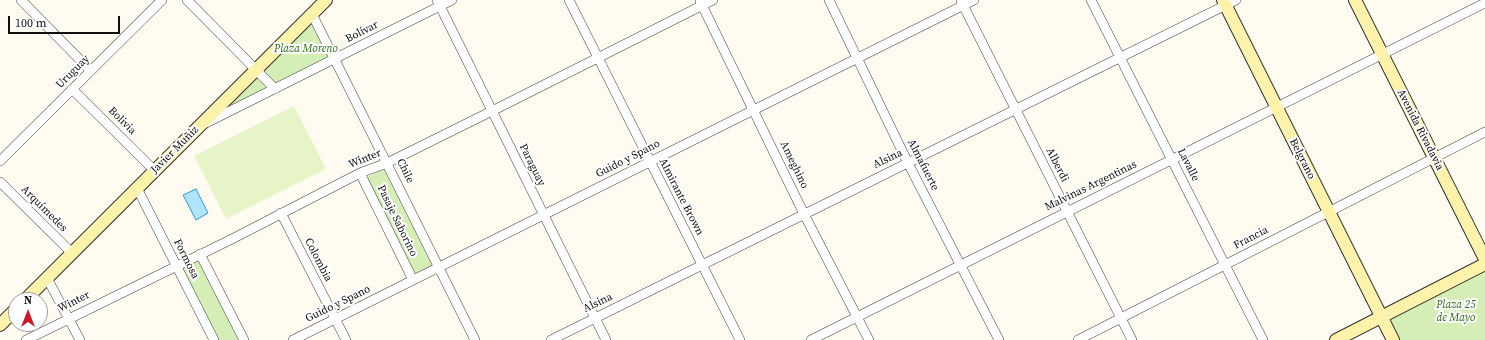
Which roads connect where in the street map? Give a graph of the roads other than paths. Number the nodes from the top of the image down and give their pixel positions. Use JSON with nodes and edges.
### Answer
{"nodes":[{"id":1,"x":21,"y":0,"type":"edge"},
{"id":2,"x":162,"y":0,"type":"edge"},
{"id":3,"x":187,"y":0,"type":"edge"},
{"id":4,"x":326,"y":0,"type":"edge"},
{"id":5,"x":452,"y":0,"type":"edge"},
{"id":6,"x":569,"y":0,"type":"edge"},
{"id":7,"x":713,"y":0,"type":"edge"},
{"id":8,"x":829,"y":0,"type":"edge"},
{"id":9,"x":974,"y":0,"type":"edge"},
{"id":10,"x":1091,"y":0,"type":"edge"},
{"id":11,"x":1355,"y":0,"type":"edge"},
{"id":12,"x":1228,"y":2,"type":"edge"},
{"id":13,"x":439,"y":3,"type":"edge"},
{"id":14,"x":701,"y":3,"type":"edge"},
{"id":15,"x":962,"y":3,"type":"edge"},
{"id":16,"x":1485,"y":3,"type":"edge"},
{"id":17,"x":312,"y":14,"type":"junction"},
{"id":18,"x":1382,"y":54,"type":"junction"},
{"id":19,"x":1120,"y":57,"type":"junction"},
{"id":20,"x":598,"y":58,"type":"junction"},
{"id":21,"x":857,"y":58,"type":"junction"},
{"id":22,"x":335,"y":59,"type":"junction"},
{"id":23,"x":256,"y":70,"type":"junction"},
{"id":24,"x":91,"y":71,"type":"junction"},
{"id":25,"x":72,"y":89,"type":"junction"},
{"id":26,"x":275,"y":89,"type":"junction"},
{"id":27,"x":1276,"y":107,"type":"junction"},
{"id":28,"x":754,"y":108,"type":"junction"},
{"id":29,"x":1015,"y":109,"type":"junction"},
{"id":30,"x":492,"y":111,"type":"junction"},
{"id":31,"x":198,"y":128,"type":"junction"},
{"id":32,"x":1485,"y":132,"type":"edge"},
{"id":33,"x":1434,"y":158,"type":"junction"},
{"id":34,"x":1171,"y":159,"type":"junction"},
{"id":35,"x":0,"y":161,"type":"edge"},
{"id":36,"x":650,"y":162,"type":"junction"},
{"id":37,"x":387,"y":163,"type":"junction"},
{"id":38,"x":908,"y":163,"type":"junction"},
{"id":39,"x":155,"y":170,"type":"junction"},
{"id":40,"x":360,"y":173,"type":"junction"},
{"id":41,"x":0,"y":182,"type":"edge"},
{"id":42,"x":137,"y":188,"type":"junction"},
{"id":43,"x":1067,"y":211,"type":"junction"},
{"id":44,"x":1329,"y":212,"type":"junction"},
{"id":45,"x":281,"y":213,"type":"junction"},
{"id":46,"x":804,"y":214,"type":"junction"},
{"id":47,"x":544,"y":215,"type":"junction"},
{"id":48,"x":72,"y":253,"type":"junction"},
{"id":49,"x":200,"y":254,"type":"junction"},
{"id":50,"x":1485,"y":259,"type":"edge"},
{"id":51,"x":960,"y":264,"type":"junction"},
{"id":52,"x":1485,"y":264,"type":"edge"},
{"id":53,"x":702,"y":265,"type":"junction"},
{"id":54,"x":1225,"y":265,"type":"junction"},
{"id":55,"x":176,"y":266,"type":"junction"},
{"id":56,"x":439,"y":268,"type":"junction"},
{"id":57,"x":47,"y":278,"type":"junction"},
{"id":58,"x":413,"y":280,"type":"junction"},
{"id":59,"x":33,"y":292,"type":"edge"},
{"id":60,"x":8,"y":317,"type":"edge"},
{"id":61,"x":857,"y":317,"type":"junction"},
{"id":62,"x":1382,"y":317,"type":"junction"},
{"id":63,"x":68,"y":318,"type":"junction"},
{"id":64,"x":595,"y":318,"type":"junction"},
{"id":65,"x":1121,"y":318,"type":"junction"},
{"id":66,"x":335,"y":319,"type":"junction"},
{"id":67,"x":0,"y":325,"type":"edge"},
{"id":68,"x":26,"y":340,"type":"edge"},
{"id":69,"x":80,"y":340,"type":"edge"},
{"id":70,"x":214,"y":340,"type":"edge"},
{"id":71,"x":244,"y":340,"type":"edge"},
{"id":72,"x":293,"y":340,"type":"edge"},
{"id":73,"x":346,"y":340,"type":"edge"},
{"id":74,"x":475,"y":340,"type":"edge"},
{"id":75,"x":551,"y":340,"type":"edge"},
{"id":76,"x":606,"y":340,"type":"edge"},
{"id":77,"x":740,"y":340,"type":"edge"},
{"id":78,"x":811,"y":340,"type":"edge"},
{"id":79,"x":869,"y":340,"type":"edge"},
{"id":80,"x":999,"y":340,"type":"edge"},
{"id":81,"x":1078,"y":340,"type":"edge"},
{"id":82,"x":1132,"y":340,"type":"edge"},
{"id":83,"x":1263,"y":340,"type":"edge"},
{"id":84,"x":1336,"y":340,"type":"edge"},
{"id":85,"x":1393,"y":340,"type":"edge"}],
"edges":[{"from":1,"to":24,"type":"street"},
{"from":2,"to":24,"type":"street","name":"Uruguay"},
{"from":3,"to":23,"type":"street"},
{"from":4,"to":17,"type":"main road","name":"Javier Muñiz"},
{"from":5,"to":13,"type":"street","name":"Bolívar"},
{"from":6,"to":20,"type":"street","name":"Almirante Brown"},
{"from":7,"to":14,"type":"street","name":"Winter"},
{"from":8,"to":21,"type":"street","name":"Almafuerte"},
{"from":9,"to":15,"type":"street","name":"Guido y Spano"},
{"from":10,"to":19,"type":"street","name":"Lavalle"},
{"from":11,"to":18,"type":"main road","name":"Avenida Rivadavia"},
{"from":12,"to":19,"type":"street","name":"Alsina"},
{"from":12,"to":27,"type":"main road","name":"Belgrano"},
{"from":13,"to":22,"type":"street","name":"Bolívar"},
{"from":13,"to":30,"type":"street","name":"Paraguay"},
{"from":14,"to":20,"type":"street","name":"Winter"},
{"from":14,"to":28,"type":"street","name":"Ameghino"},
{"from":15,"to":21,"type":"street","name":"Guido y Spano"},
{"from":15,"to":29,"type":"street","name":"Alberdi"},
{"from":16,"to":18,"type":"street","name":"Malvinas Argentinas"},
{"from":17,"to":22,"type":"street","name":"Chile"},
{"from":17,"to":23,"type":"main road","name":"Javier Muñiz"},
{"from":18,"to":27,"type":"street","name":"Malvinas Argentinas"},
{"from":18,"to":33,"type":"main road","name":"Avenida Rivadavia"},
{"from":19,"to":29,"type":"street","name":"Alsina"},
{"from":19,"to":34,"type":"street","name":"Lavalle"},
{"from":20,"to":30,"type":"street","name":"Winter"},
{"from":20,"to":36,"type":"street","name":"Almirante Brown"},
{"from":21,"to":28,"type":"street","name":"Guido y Spano"},
{"from":21,"to":38,"type":"street","name":"Almafuerte"},
{"from":22,"to":26,"type":"street","name":"Bolívar"},
{"from":22,"to":37,"type":"street","name":"Chile"},
{"from":23,"to":26,"type":"street"},
{"from":23,"to":31,"type":"main road","name":"Javier Muñiz"},
{"from":24,"to":25,"type":"street","name":"Uruguay"},
{"from":25,"to":35,"type":"street","name":"Uruguay"},
{"from":25,"to":39,"type":"street","name":"Bolivia"},
{"from":26,"to":31,"type":"street","name":"Bolívar"},
{"from":27,"to":34,"type":"street","name":"Malvinas Argentinas"},
{"from":27,"to":44,"type":"main road","name":"Belgrano"},
{"from":28,"to":36,"type":"street","name":"Guido y Spano"},
{"from":28,"to":46,"type":"street","name":"Ameghino"},
{"from":29,"to":38,"type":"street","name":"Alsina"},
{"from":29,"to":43,"type":"street","name":"Alberdi"},
{"from":30,"to":37,"type":"street","name":"Winter"},
{"from":30,"to":47,"type":"street","name":"Paraguay"},
{"from":31,"to":39,"type":"main road","name":"Javier Muñiz"},
{"from":32,"to":33,"type":"street","name":"Francia"},
{"from":33,"to":44,"type":"street","name":"Francia"},
{"from":33,"to":50,"type":"main road","name":"Avenida Rivadavia"},
{"from":34,"to":43,"type":"street","name":"Malvinas Argentinas"},
{"from":34,"to":54,"type":"street","name":"Lavalle"},
{"from":36,"to":47,"type":"street","name":"Guido y Spano"},
{"from":36,"to":53,"type":"street","name":"Almirante Brown"},
{"from":37,"to":40,"type":"street","name":"Winter"},
{"from":37,"to":56,"type":"street","name":"Chile"},
{"from":38,"to":46,"type":"street","name":"Alsina"},
{"from":38,"to":51,"type":"street","name":"Almafuerte"},
{"from":39,"to":42,"type":"main road","name":"Javier Muñiz"},
{"from":40,"to":45,"type":"street","name":"Winter"},
{"from":40,"to":58,"type":"street","name":"Pasaje Saborino"},
{"from":41,"to":48,"type":"street","name":"Arquímedes"},
{"from":42,"to":48,"type":"main road","name":"Javier Muñiz"},
{"from":42,"to":55,"type":"street","name":"Formosa"},
{"from":43,"to":51,"type":"street","name":"Malvinas Argentinas"},
{"from":43,"to":65,"type":"street","name":"Alberdi"},
{"from":44,"to":54,"type":"street","name":"Francia"},
{"from":44,"to":62,"type":"main road","name":"Belgrano"},
{"from":45,"to":49,"type":"street","name":"Winter"},
{"from":45,"to":66,"type":"street","name":"Colombia"},
{"from":46,"to":53,"type":"street","name":"Alsina"},
{"from":46,"to":61,"type":"street","name":"Ameghino"},
{"from":47,"to":56,"type":"street","name":"Guido y Spano"},
{"from":47,"to":64,"type":"street","name":"Paraguay"},
{"from":48,"to":57,"type":"main road","name":"Javier Muñiz"},
{"from":49,"to":55,"type":"street","name":"Winter"},
{"from":49,"to":71,"type":"street"},
{"from":51,"to":61,"type":"street","name":"Malvinas Argentinas"},
{"from":51,"to":80,"type":"street","name":"Almafuerte"},
{"from":52,"to":62,"type":"main road"},
{"from":53,"to":64,"type":"street","name":"Alsina"},
{"from":53,"to":77,"type":"street","name":"Almirante Brown"},
{"from":54,"to":65,"type":"street","name":"Francia"},
{"from":54,"to":83,"type":"street","name":"Lavalle"},
{"from":55,"to":63,"type":"street","name":"Winter"},
{"from":55,"to":70,"type":"street","name":"Formosa"},
{"from":56,"to":58,"type":"street","name":"Guido y Spano"},
{"from":56,"to":74,"type":"street","name":"Chile"},
{"from":57,"to":59,"type":"main road","name":"Javier Muñiz"},
{"from":57,"to":63,"type":"street"},
{"from":58,"to":66,"type":"street","name":"Guido y Spano"},
{"from":60,"to":67,"type":"main road"},
{"from":61,"to":78,"type":"street","name":"Malvinas Argentinas"},
{"from":61,"to":79,"type":"street","name":"Ameghino"},
{"from":62,"to":84,"type":"main road"},
{"from":62,"to":85,"type":"main road","name":"Belgrano"},
{"from":63,"to":68,"type":"street","name":"Winter"},
{"from":63,"to":69,"type":"street"},
{"from":64,"to":75,"type":"street","name":"Alsina"},
{"from":64,"to":76,"type":"street","name":"Paraguay"},
{"from":65,"to":81,"type":"street","name":"Francia"},
{"from":65,"to":82,"type":"street","name":"Alberdi"},
{"from":66,"to":72,"type":"street","name":"Guido y Spano"},
{"from":66,"to":73,"type":"street","name":"Colombia"}]}
